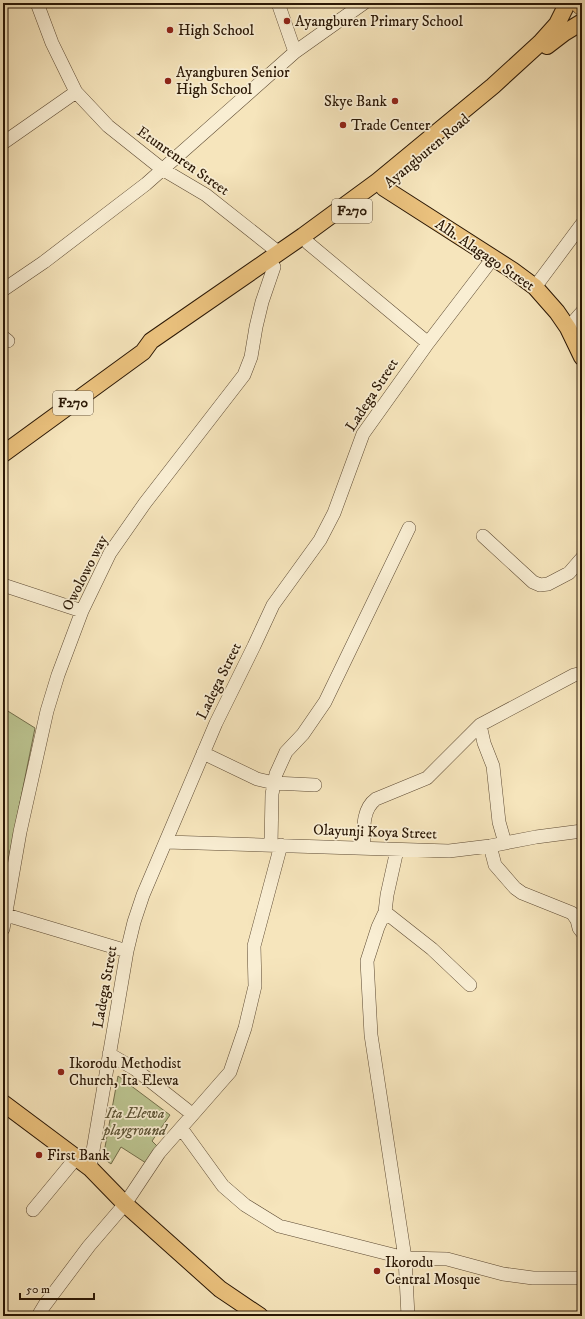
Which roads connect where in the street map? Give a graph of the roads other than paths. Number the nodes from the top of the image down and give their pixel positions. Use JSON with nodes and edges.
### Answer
{"nodes":[{"id":1,"x":37,"y":3,"type":"edge"},
{"id":2,"x":278,"y":3,"type":"edge"},
{"id":3,"x":364,"y":3,"type":"edge"},
{"id":4,"x":566,"y":3,"type":"edge"},
{"id":5,"x":579,"y":3,"type":"edge"},
{"id":6,"x":582,"y":6,"type":"edge"},
{"id":7,"x":582,"y":22,"type":"edge"},
{"id":8,"x":542,"y":45,"type":"junction"},
{"id":9,"x":295,"y":52,"type":"junction"},
{"id":10,"x":76,"y":92,"type":"junction"},
{"id":11,"x":3,"y":144,"type":"edge"},
{"id":12,"x":162,"y":169,"type":"junction"},
{"id":13,"x":384,"y":188,"type":"junction"},
{"id":14,"x":582,"y":224,"type":"edge"},
{"id":15,"x":308,"y":243,"type":"junction"},
{"id":16,"x":493,"y":258,"type":"junction"},
{"id":17,"x":276,"y":260,"type":"junction"},
{"id":18,"x":535,"y":287,"type":"junction"},
{"id":19,"x":3,"y":290,"type":"edge"},
{"id":20,"x":582,"y":312,"type":"edge"},
{"id":21,"x":568,"y":328,"type":"junction"},
{"id":22,"x":428,"y":343,"type":"junction"},
{"id":23,"x":582,"y":357,"type":"edge"},
{"id":24,"x":3,"y":453,"type":"edge"},
{"id":25,"x":409,"y":528,"type":"dead end"},
{"id":26,"x":483,"y":536,"type":"dead end"},
{"id":27,"x":582,"y":558,"type":"edge"},
{"id":28,"x":3,"y":585,"type":"edge"},
{"id":29,"x":82,"y":611,"type":"junction"},
{"id":30,"x":582,"y":673,"type":"edge"},
{"id":31,"x":480,"y":725,"type":"junction"},
{"id":32,"x":203,"y":753,"type":"junction"},
{"id":33,"x":274,"y":783,"type":"junction"},
{"id":34,"x":315,"y":785,"type":"dead end"},
{"id":35,"x":582,"y":831,"type":"edge"},
{"id":36,"x":166,"y":842,"type":"junction"},
{"id":37,"x":505,"y":843,"type":"junction"},
{"id":38,"x":276,"y":845,"type":"junction"},
{"id":39,"x":490,"y":846,"type":"junction"},
{"id":40,"x":364,"y":848,"type":"junction"},
{"id":41,"x":397,"y":850,"type":"junction"},
{"id":42,"x":385,"y":912,"type":"junction"},
{"id":43,"x":4,"y":915,"type":"edge"},
{"id":44,"x":3,"y":929,"type":"edge"},
{"id":45,"x":582,"y":932,"type":"edge"},
{"id":46,"x":127,"y":951,"type":"junction"},
{"id":47,"x":470,"y":985,"type":"dead end"},
{"id":48,"x":109,"y":1054,"type":"junction"},
{"id":49,"x":3,"y":1103,"type":"edge"},
{"id":50,"x":187,"y":1110,"type":"dead end"},
{"id":51,"x":181,"y":1128,"type":"junction"},
{"id":52,"x":76,"y":1158,"type":"junction"},
{"id":53,"x":90,"y":1168,"type":"junction"},
{"id":54,"x":125,"y":1204,"type":"junction"},
{"id":55,"x":33,"y":1210,"type":"dead end"},
{"id":56,"x":405,"y":1258,"type":"junction"},
{"id":57,"x":582,"y":1278,"type":"edge"},
{"id":58,"x":38,"y":1316,"type":"edge"},
{"id":59,"x":260,"y":1316,"type":"edge"},
{"id":60,"x":408,"y":1316,"type":"edge"}],
"edges":[{"from":1,"to":10,"type":"street","name":"Etunrenren Street"},
{"from":2,"to":9,"type":"street"},
{"from":3,"to":9,"type":"street"},
{"from":4,"to":8,"type":"main road","number":"F270"},
{"from":5,"to":6,"type":"highway"},
{"from":7,"to":8,"type":"main road","number":"F270"},
{"from":8,"to":13,"type":"main road","name":"Ayangburen Road","number":"F270"},
{"from":8,"to":17,"type":"main road","name":"Ayangburen Road","number":"F270"},
{"from":9,"to":12,"type":"street"},
{"from":10,"to":11,"type":"street"},
{"from":10,"to":12,"type":"street","name":"Etunrenren Street"},
{"from":12,"to":17,"type":"street","name":"Etunrenren Street"},
{"from":12,"to":19,"type":"street"},
{"from":13,"to":15,"type":"main road","name":"Ayangburen Road","number":"F270"},
{"from":13,"to":16,"type":"main road","name":"Alh. Alagago Street"},
{"from":14,"to":18,"type":"street"},
{"from":15,"to":17,"type":"main road","name":"Ayangburen Road","number":"F270"},
{"from":15,"to":22,"type":"street"},
{"from":16,"to":18,"type":"main road","name":"Alh. Alagago Street"},
{"from":16,"to":22,"type":"street","name":"Ladega Street"},
{"from":17,"to":24,"type":"main road","name":"Ayangburen Road","number":"F270"},
{"from":17,"to":29,"type":"street","name":"Owolowo way"},
{"from":18,"to":21,"type":"main road","name":"Alh. Alagago Street"},
{"from":20,"to":21,"type":"street"},
{"from":21,"to":23,"type":"main road","name":"Alh. Alagago Street"},
{"from":22,"to":32,"type":"street","name":"Ladega Street"},
{"from":25,"to":33,"type":"street"},
{"from":26,"to":27,"type":"street"},
{"from":28,"to":29,"type":"street"},
{"from":29,"to":43,"type":"street","name":"Owolowo way"},
{"from":30,"to":31,"type":"street"},
{"from":31,"to":37,"type":"street"},
{"from":31,"to":40,"type":"street"},
{"from":32,"to":33,"type":"street"},
{"from":32,"to":36,"type":"street","name":"Ladega Street"},
{"from":33,"to":34,"type":"street"},
{"from":33,"to":38,"type":"street"},
{"from":35,"to":37,"type":"street","name":"Olayunji Koya Street"},
{"from":36,"to":38,"type":"street","name":"Olayunji Koya Street"},
{"from":36,"to":46,"type":"street","name":"Ladega Street"},
{"from":37,"to":39,"type":"street","name":"Olayunji Koya Street"},
{"from":38,"to":40,"type":"street","name":"Olayunji Koya Street"},
{"from":38,"to":51,"type":"street"},
{"from":39,"to":41,"type":"street","name":"Olayunji Koya Street"},
{"from":39,"to":45,"type":"street"},
{"from":40,"to":41,"type":"street","name":"Olayunji Koya Street"},
{"from":41,"to":42,"type":"street"},
{"from":42,"to":47,"type":"street"},
{"from":42,"to":56,"type":"street"},
{"from":43,"to":44,"type":"street","name":"Owolowo way"},
{"from":43,"to":46,"type":"street"},
{"from":46,"to":48,"type":"street","name":"Ladega Street"},
{"from":48,"to":50,"type":"street"},
{"from":48,"to":53,"type":"street","name":"Ladega Street"},
{"from":49,"to":52,"type":"main road"},
{"from":51,"to":54,"type":"street"},
{"from":51,"to":56,"type":"street"},
{"from":52,"to":53,"type":"main road"},
{"from":52,"to":55,"type":"street"},
{"from":53,"to":54,"type":"main road"},
{"from":54,"to":58,"type":"street"},
{"from":54,"to":59,"type":"main road"},
{"from":56,"to":57,"type":"street"},
{"from":56,"to":60,"type":"street"}]}
